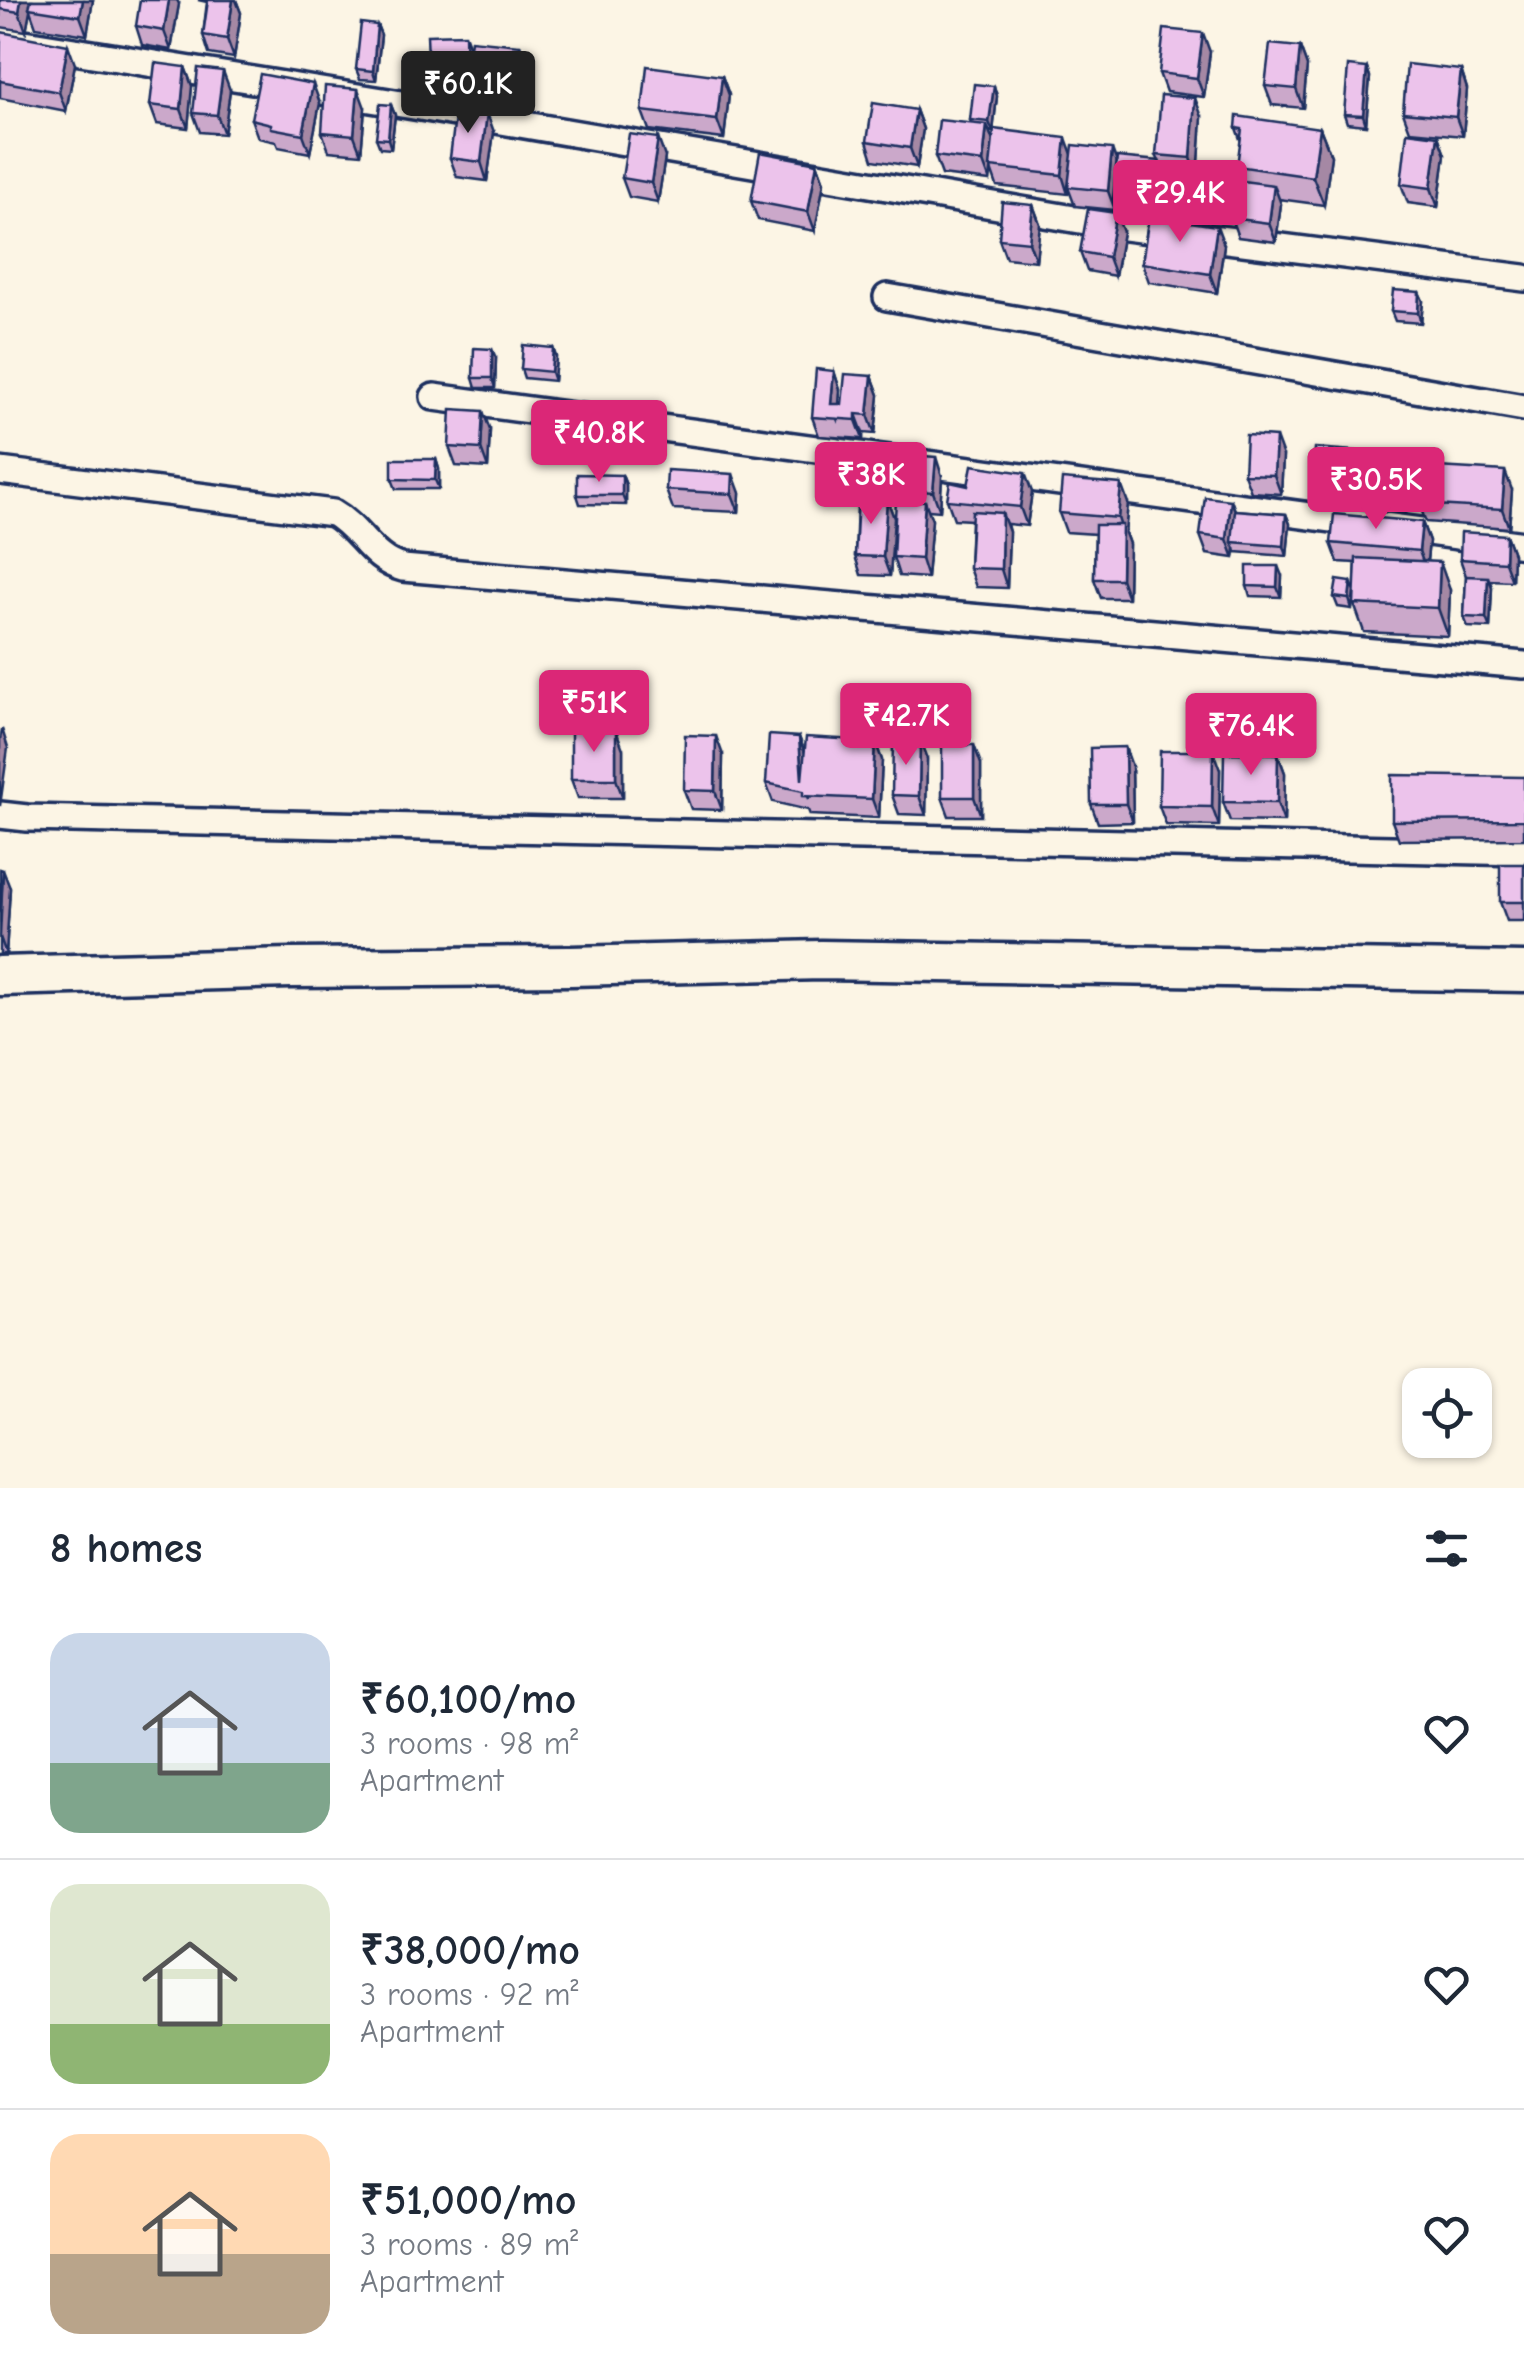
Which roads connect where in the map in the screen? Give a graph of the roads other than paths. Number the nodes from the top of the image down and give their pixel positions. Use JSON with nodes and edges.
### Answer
{"nodes":[{"id":1,"x":0,"y":38,"type":"edge"},
{"id":2,"x":1524,"y":278,"type":"edge"},
{"id":3,"x":888,"y":297,"type":"dead end"},
{"id":4,"x":434,"y":397,"type":"dead end"},
{"id":5,"x":1524,"y":408,"type":"edge"},
{"id":6,"x":0,"y":470,"type":"edge"},
{"id":7,"x":1524,"y":545,"type":"edge"},
{"id":8,"x":1524,"y":665,"type":"edge"},
{"id":9,"x":0,"y":815,"type":"edge"},
{"id":10,"x":1524,"y":852,"type":"edge"},
{"id":11,"x":1524,"y":972,"type":"edge"},
{"id":12,"x":0,"y":976,"type":"edge"}],
"edges":[{"from":1,"to":2,"type":"street"},
{"from":3,"to":5,"type":"street"},
{"from":4,"to":7,"type":"street"},
{"from":6,"to":8,"type":"street"},
{"from":9,"to":10,"type":"street"},
{"from":11,"to":12,"type":"street"}]}
